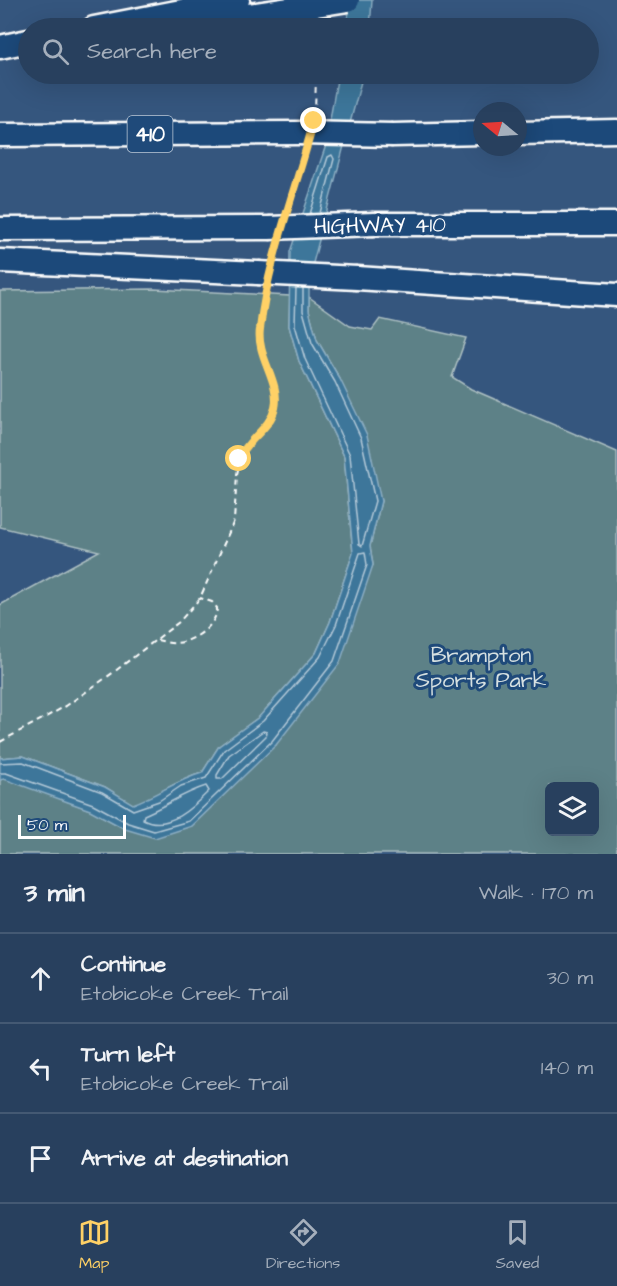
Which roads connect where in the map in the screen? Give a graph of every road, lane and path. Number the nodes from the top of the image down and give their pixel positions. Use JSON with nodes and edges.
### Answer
{"nodes":[{"id":1,"x":238,"y":0,"type":"edge"},
{"id":2,"x":348,"y":0,"type":"edge"},
{"id":3,"x":145,"y":18,"type":"edge"},
{"id":4,"x":229,"y":18,"type":"edge"},
{"id":5,"x":18,"y":43,"type":"edge"},
{"id":6,"x":0,"y":46,"type":"edge"},
{"id":7,"x":18,"y":49,"type":"edge"},
{"id":8,"x":0,"y":51,"type":"edge"},
{"id":9,"x":314,"y":84,"type":"edge"},
{"id":10,"x":617,"y":131,"type":"edge"},
{"id":11,"x":307,"y":132,"type":"junction"},
{"id":12,"x":473,"y":133,"type":"edge"},
{"id":13,"x":527,"y":133,"type":"edge"},
{"id":14,"x":0,"y":135,"type":"edge"},
{"id":15,"x":278,"y":222,"type":"junction"},
{"id":16,"x":617,"y":224,"type":"edge"},
{"id":17,"x":0,"y":229,"type":"edge"},
{"id":18,"x":0,"y":261,"type":"edge"},
{"id":19,"x":264,"y":277,"type":"junction"},
{"id":20,"x":617,"y":295,"type":"edge"},
{"id":21,"x":200,"y":598,"type":"junction"},
{"id":22,"x":157,"y":640,"type":"junction"},
{"id":23,"x":0,"y":742,"type":"edge"}],
"edges":[{"from":1,"to":3,"type":"highway"},
{"from":2,"to":4,"type":"highway","bridge":true},
{"from":5,"to":6,"type":"highway"},
{"from":7,"to":8,"type":"highway"},
{"from":9,"to":11,"type":"path"},
{"from":10,"to":13,"type":"highway"},
{"from":11,"to":12,"type":"highway","number":"410","bridge":true},
{"from":11,"to":14,"type":"highway","number":"410"},
{"from":11,"to":15,"type":"path"},
{"from":15,"to":16,"type":"highway","name":"HIGHWAY 410","bridge":true},
{"from":15,"to":17,"type":"highway","name":"HIGHWAY 410"},
{"from":18,"to":19,"type":"highway"},
{"from":19,"to":20,"type":"highway","bridge":true},
{"from":19,"to":21,"type":"path"},
{"from":21,"to":22,"type":"path"},
{"from":21,"to":22,"type":"path"},
{"from":22,"to":23,"type":"path"}]}
